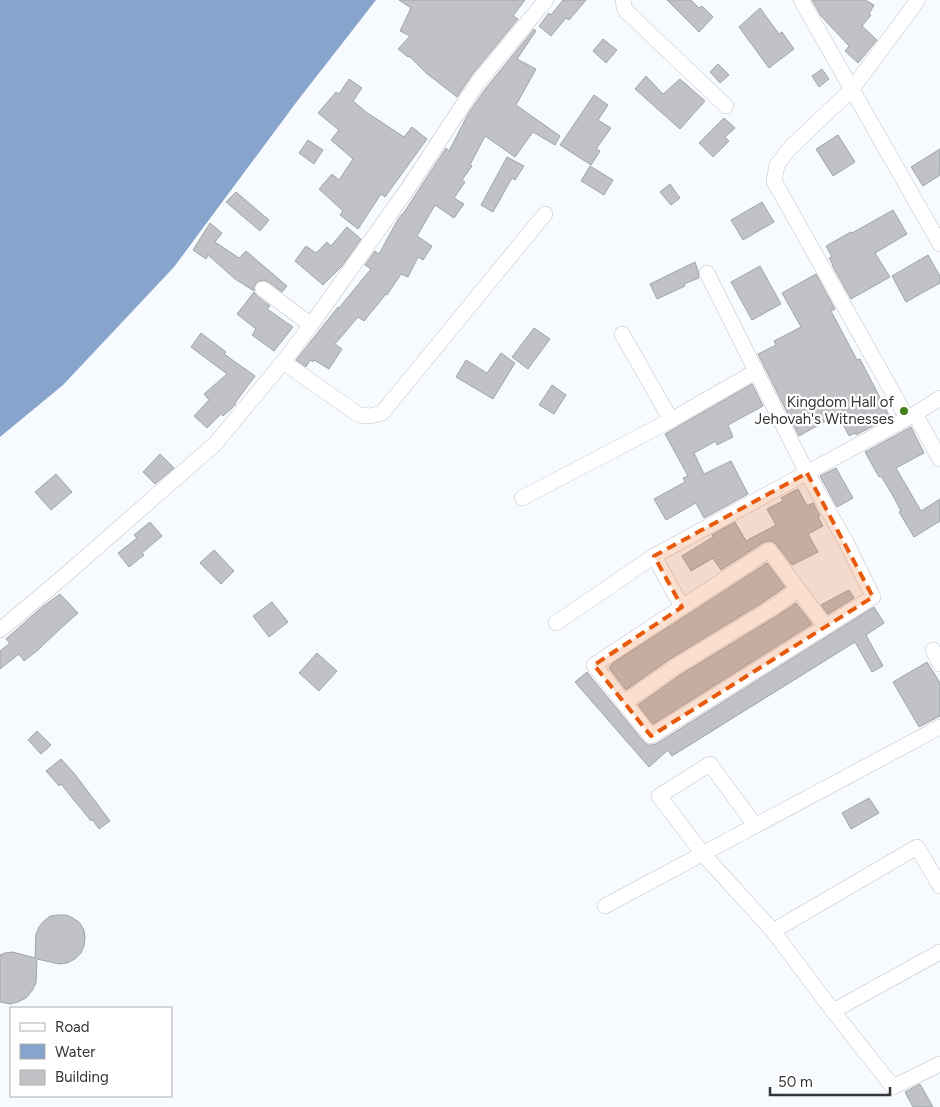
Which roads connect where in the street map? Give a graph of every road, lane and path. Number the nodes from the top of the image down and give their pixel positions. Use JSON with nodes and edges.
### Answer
{"nodes":[{"id":1,"x":546,"y":0,"type":"edge"},
{"id":2,"x":623,"y":0,"type":"edge"},
{"id":3,"x":801,"y":0,"type":"edge"},
{"id":4,"x":918,"y":0,"type":"edge"},
{"id":5,"x":852,"y":89,"type":"junction"},
{"id":6,"x":726,"y":106,"type":"dead end"},
{"id":7,"x":545,"y":214,"type":"dead end"},
{"id":8,"x":940,"y":244,"type":"edge"},
{"id":9,"x":707,"y":274,"type":"dead end"},
{"id":10,"x":263,"y":289,"type":"dead end"},
{"id":11,"x":312,"y":325,"type":"junction"},
{"id":12,"x":622,"y":334,"type":"dead end"},
{"id":13,"x":283,"y":362,"type":"junction"},
{"id":14,"x":756,"y":372,"type":"junction"},
{"id":15,"x":940,"y":398,"type":"edge"},
{"id":16,"x":911,"y":416,"type":"junction"},
{"id":17,"x":671,"y":420,"type":"junction"},
{"id":18,"x":940,"y":459,"type":"edge"},
{"id":19,"x":807,"y":473,"type":"junction"},
{"id":20,"x":522,"y":498,"type":"dead end"},
{"id":21,"x":654,"y":556,"type":"junction"},
{"id":22,"x":798,"y":590,"type":"junction"},
{"id":23,"x":682,"y":607,"type":"junction"},
{"id":24,"x":556,"y":622,"type":"dead end"},
{"id":25,"x":826,"y":627,"type":"junction"},
{"id":26,"x":0,"y":630,"type":"edge"},
{"id":27,"x":933,"y":650,"type":"dead end"},
{"id":28,"x":940,"y":664,"type":"edge"},
{"id":29,"x":624,"y":703,"type":"junction"},
{"id":30,"x":940,"y":727,"type":"edge"},
{"id":31,"x":756,"y":825,"type":"junction"},
{"id":32,"x":703,"y":854,"type":"junction"},
{"id":33,"x":940,"y":886,"type":"edge"},
{"id":34,"x":606,"y":906,"type":"dead end"},
{"id":35,"x":773,"y":931,"type":"junction"},
{"id":36,"x":940,"y":952,"type":"edge"},
{"id":37,"x":832,"y":1010,"type":"junction"},
{"id":38,"x":940,"y":1064,"type":"edge"}],
"edges":[{"from":1,"to":11,"type":"street"},
{"from":2,"to":6,"type":"street"},
{"from":3,"to":5,"type":"street"},
{"from":4,"to":5,"type":"street"},
{"from":5,"to":8,"type":"street"},
{"from":5,"to":16,"type":"street"},
{"from":7,"to":13,"type":"street"},
{"from":9,"to":14,"type":"street"},
{"from":10,"to":11,"type":"street"},
{"from":11,"to":13,"type":"street"},
{"from":12,"to":17,"type":"street"},
{"from":13,"to":26,"type":"street"},
{"from":14,"to":17,"type":"street"},
{"from":14,"to":19,"type":"street"},
{"from":15,"to":16,"type":"street"},
{"from":16,"to":18,"type":"street"},
{"from":16,"to":19,"type":"street"},
{"from":17,"to":20,"type":"street"},
{"from":19,"to":21,"type":"street"},
{"from":19,"to":25,"type":"street"},
{"from":21,"to":23,"type":"street"},
{"from":21,"to":24,"type":"street"},
{"from":22,"to":23,"type":"street"},
{"from":22,"to":25,"type":"street"},
{"from":22,"to":29,"type":"street"},
{"from":23,"to":29,"type":"street"},
{"from":25,"to":29,"type":"street"},
{"from":27,"to":28,"type":"street"},
{"from":30,"to":31,"type":"street"},
{"from":31,"to":32,"type":"street"},
{"from":31,"to":32,"type":"street"},
{"from":32,"to":34,"type":"street"},
{"from":32,"to":35,"type":"street"},
{"from":33,"to":35,"type":"street"},
{"from":35,"to":37,"type":"street"},
{"from":36,"to":37,"type":"street"},
{"from":37,"to":38,"type":"street"}]}
